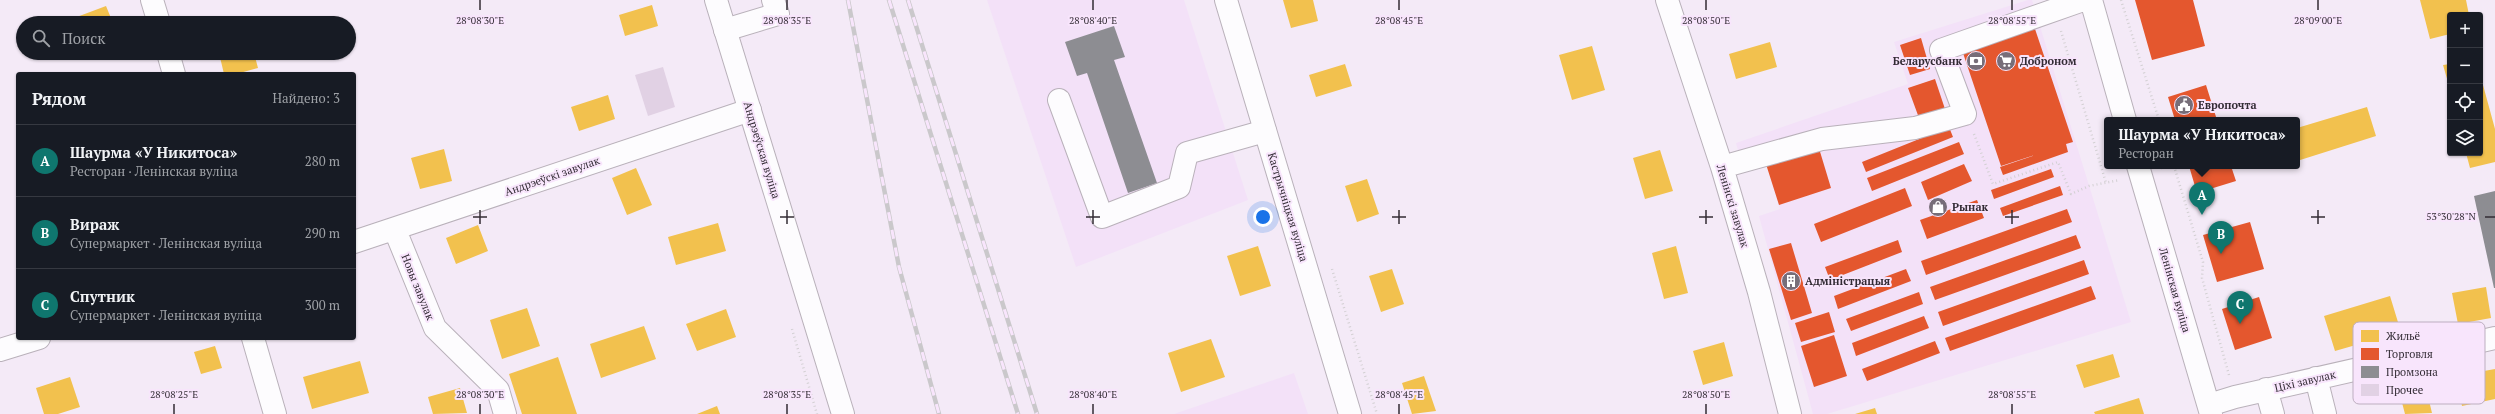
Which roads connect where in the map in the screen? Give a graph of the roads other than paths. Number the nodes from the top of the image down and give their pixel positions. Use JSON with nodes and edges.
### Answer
{"nodes":[{"id":1,"x":152,"y":0,"type":"edge"},
{"id":2,"x":716,"y":0,"type":"edge"},
{"id":3,"x":773,"y":0,"type":"edge"},
{"id":4,"x":1226,"y":0,"type":"edge"},
{"id":5,"x":1667,"y":0,"type":"edge"},
{"id":6,"x":2089,"y":0,"type":"edge"},
{"id":7,"x":157,"y":16,"type":"edge"},
{"id":8,"x":725,"y":30,"type":"junction"},
{"id":9,"x":170,"y":60,"type":"edge"},
{"id":10,"x":173,"y":72,"type":"edge"},
{"id":11,"x":1059,"y":100,"type":"dead end"},
{"id":12,"x":750,"y":110,"type":"junction"},
{"id":13,"x":2124,"y":117,"type":"edge"},
{"id":14,"x":1265,"y":131,"type":"junction"},
{"id":15,"x":1722,"y":167,"type":"junction"},
{"id":16,"x":2140,"y":170,"type":"edge"},
{"id":17,"x":395,"y":230,"type":"junction"},
{"id":18,"x":356,"y":241,"type":"edge"},
{"id":19,"x":2495,"y":338,"type":"edge"},
{"id":20,"x":32,"y":340,"type":"edge"},
{"id":21,"x":254,"y":340,"type":"edge"},
{"id":22,"x":2485,"y":340,"type":"edge"},
{"id":23,"x":0,"y":350,"type":"edge"},
{"id":24,"x":2353,"y":370,"type":"edge"},
{"id":25,"x":2316,"y":378,"type":"junction"},
{"id":26,"x":2266,"y":389,"type":"junction"},
{"id":27,"x":2210,"y":410,"type":"edge"},
{"id":28,"x":275,"y":414,"type":"edge"},
{"id":29,"x":505,"y":414,"type":"edge"},
{"id":30,"x":843,"y":414,"type":"edge"},
{"id":31,"x":1350,"y":414,"type":"edge"},
{"id":32,"x":1790,"y":414,"type":"edge"},
{"id":33,"x":2272,"y":414,"type":"edge"},
{"id":34,"x":2326,"y":414,"type":"edge"}],
"edges":[{"from":1,"to":7,"type":"street"},
{"from":2,"to":8,"type":"street","name":"Андрэеўская вуліца"},
{"from":3,"to":8,"type":"street"},
{"from":4,"to":14,"type":"street","name":"Кастрычніцкая вуліца"},
{"from":5,"to":15,"type":"street","name":"Ленінскі завулак"},
{"from":6,"to":13,"type":"street"},
{"from":6,"to":15,"type":"street"},
{"from":8,"to":12,"type":"street","name":"Андрэеўская вуліца"},
{"from":9,"to":10,"type":"street"},
{"from":11,"to":14,"type":"street"},
{"from":12,"to":17,"type":"street","name":"Андрэеўскі завулак"},
{"from":12,"to":30,"type":"street","name":"Андрэеўская вуліца"},
{"from":14,"to":31,"type":"street","name":"Кастрычніцкая вуліца"},
{"from":15,"to":32,"type":"street","name":"Ленінскі завулак"},
{"from":16,"to":27,"type":"street","name":"Ленінская вуліца"},
{"from":17,"to":18,"type":"street","name":"Андрэеўскі завулак"},
{"from":17,"to":29,"type":"street","name":"Новы завулак"},
{"from":19,"to":22,"type":"street","name":"Ціхі завулак"},
{"from":20,"to":23,"type":"street"},
{"from":21,"to":28,"type":"street"},
{"from":24,"to":25,"type":"street","name":"Ціхі завулак"},
{"from":25,"to":26,"type":"street","name":"Ціхі завулак"},
{"from":25,"to":34,"type":"street"},
{"from":26,"to":27,"type":"street","name":"Ціхі завулак"},
{"from":26,"to":33,"type":"street"}]}
